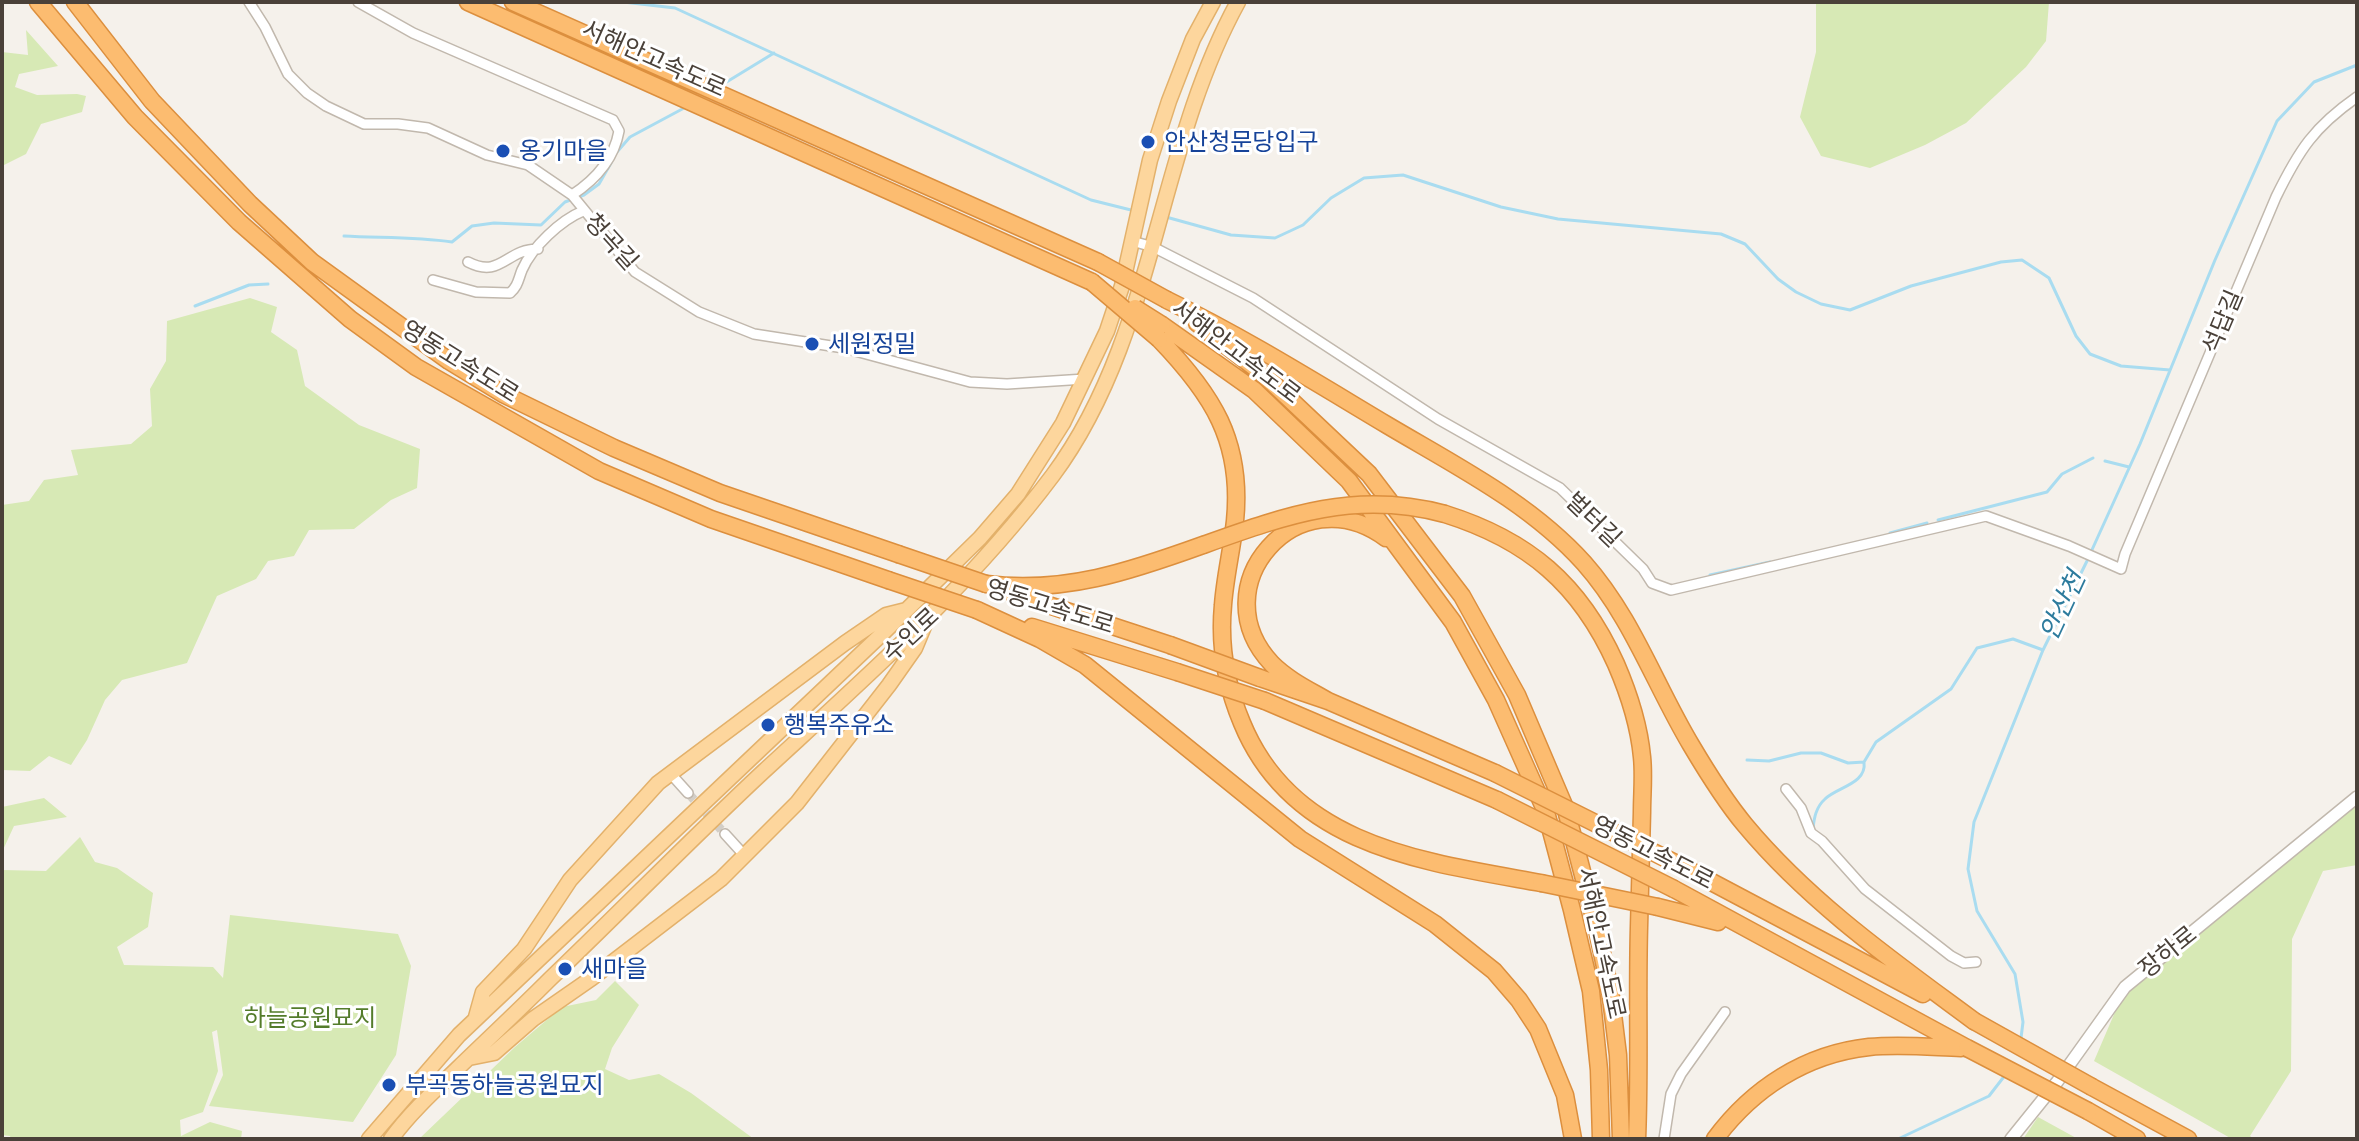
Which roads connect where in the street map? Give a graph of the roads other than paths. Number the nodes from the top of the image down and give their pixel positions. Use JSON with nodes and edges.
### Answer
{"nodes":[{"id":1,"x":38,"y":2,"type":"edge"},
{"id":2,"x":75,"y":2,"type":"edge"},
{"id":3,"x":249,"y":2,"type":"edge"},
{"id":4,"x":358,"y":2,"type":"edge"},
{"id":5,"x":468,"y":2,"type":"edge"},
{"id":6,"x":513,"y":2,"type":"edge"},
{"id":7,"x":1213,"y":2,"type":"edge"},
{"id":8,"x":1238,"y":2,"type":"edge"},
{"id":9,"x":2357,"y":97,"type":"edge"},
{"id":10,"x":572,"y":195,"type":"junction"},
{"id":11,"x":583,"y":211,"type":"junction"},
{"id":12,"x":1133,"y":235,"type":"junction"},
{"id":13,"x":1155,"y":241,"type":"junction"},
{"id":14,"x":538,"y":249,"type":"junction"},
{"id":15,"x":468,"y":262,"type":"dead end"},
{"id":16,"x":433,"y":280,"type":"dead end"},
{"id":17,"x":1167,"y":300,"type":"junction"},
{"id":18,"x":1160,"y":332,"type":"junction"},
{"id":19,"x":1085,"y":379,"type":"junction"},
{"id":20,"x":1400,"y":549,"type":"junction"},
{"id":21,"x":2118,"y":568,"type":"joint"},
{"id":22,"x":986,"y":584,"type":"junction"},
{"id":23,"x":907,"y":610,"type":"junction"},
{"id":24,"x":977,"y":610,"type":"junction"},
{"id":25,"x":927,"y":619,"type":"junction"},
{"id":26,"x":1328,"y":701,"type":"junction"},
{"id":27,"x":670,"y":773,"type":"junction"},
{"id":28,"x":1786,"y":789,"type":"dead end"},
{"id":29,"x":688,"y":793,"type":"tunnel mouth"},
{"id":30,"x":2357,"y":797,"type":"edge"},
{"id":31,"x":725,"y":834,"type":"tunnel mouth"},
{"id":32,"x":745,"y":856,"type":"junction"},
{"id":33,"x":1767,"y":941,"type":"junction"},
{"id":34,"x":1976,"y":962,"type":"dead end"},
{"id":35,"x":1725,"y":1012,"type":"dead end"},
{"id":36,"x":475,"y":1020,"type":"junction"},
{"id":37,"x":1974,"y":1021,"type":"junction"},
{"id":38,"x":1967,"y":1048,"type":"junction"},
{"id":39,"x":469,"y":1058,"type":"junction"},
{"id":40,"x":369,"y":1139,"type":"edge"},
{"id":41,"x":391,"y":1139,"type":"edge"},
{"id":42,"x":1573,"y":1139,"type":"edge"},
{"id":43,"x":1601,"y":1139,"type":"edge"},
{"id":44,"x":1621,"y":1139,"type":"edge"},
{"id":45,"x":1637,"y":1139,"type":"edge"},
{"id":46,"x":1664,"y":1139,"type":"edge"},
{"id":47,"x":1715,"y":1139,"type":"edge"},
{"id":48,"x":2011,"y":1139,"type":"edge"},
{"id":49,"x":2137,"y":1139,"type":"edge"},
{"id":50,"x":2188,"y":1139,"type":"edge"}],
"edges":[{"from":1,"to":24,"type":"highway","name":"영동고속도로","bridge":true},
{"from":2,"to":22,"type":"highway","name":"영동고속도로","bridge":true},
{"from":3,"to":10,"type":"street","name":"청곡길"},
{"from":4,"to":10,"type":"street"},
{"from":5,"to":18,"type":"highway","name":"서해안고속도로","bridge":true},
{"from":6,"to":17,"type":"highway","name":"서해안고속도로","bridge":true},
{"from":7,"to":12,"type":"main road","name":"수인로"},
{"from":8,"to":13,"type":"main road","name":"수인로"},
{"from":9,"to":21,"type":"street","name":"석답길"},
{"from":10,"to":11,"type":"street","name":"청곡길"},
{"from":11,"to":14,"type":"street"},
{"from":11,"to":19,"type":"street","name":"청곡길"},
{"from":12,"to":13,"type":"street","name":"벌터길"},
{"from":12,"to":19,"type":"main road","name":"수인로"},
{"from":13,"to":21,"type":"street","name":"벌터길"},
{"from":13,"to":25,"type":"main road","name":"수인로"},
{"from":14,"to":15,"type":"street"},
{"from":14,"to":16,"type":"street"},
{"from":17,"to":37,"type":"highway"},
{"from":17,"to":44,"type":"highway","name":"서해안고속도로"},
{"from":18,"to":20,"type":"highway","name":"서해안고속도로"},
{"from":18,"to":33,"type":"highway","bridge":true},
{"from":19,"to":23,"type":"main road","name":"수인로"},
{"from":20,"to":26,"type":"highway"},
{"from":20,"to":43,"type":"highway","name":"서해안고속도로"},
{"from":22,"to":26,"type":"highway","name":"영동고속도로","bridge":true},
{"from":22,"to":45,"type":"highway","bridge":true},
{"from":23,"to":27,"type":"main road"},
{"from":23,"to":36,"type":"main road","name":"수인로"},
{"from":24,"to":33,"type":"highway","name":"영동고속도로","bridge":true},
{"from":24,"to":42,"type":"highway"},
{"from":25,"to":32,"type":"main road"},
{"from":25,"to":39,"type":"main road","name":"수인로"},
{"from":26,"to":37,"type":"highway","name":"영동고속도로","bridge":true},
{"from":27,"to":29,"type":"street"},
{"from":27,"to":36,"type":"main road"},
{"from":28,"to":34,"type":"street"},
{"from":30,"to":48,"type":"street","name":"장하로"},
{"from":31,"to":32,"type":"street"},
{"from":32,"to":39,"type":"main road"},
{"from":33,"to":38,"type":"highway","name":"영동고속도로"},
{"from":35,"to":46,"type":"street"},
{"from":36,"to":40,"type":"main road","name":"수인로"},
{"from":37,"to":50,"type":"highway","name":"영동고속도로","bridge":true},
{"from":38,"to":47,"type":"highway"},
{"from":38,"to":49,"type":"highway","name":"영동고속도로","bridge":true},
{"from":39,"to":41,"type":"main road","name":"수인로"}]}
